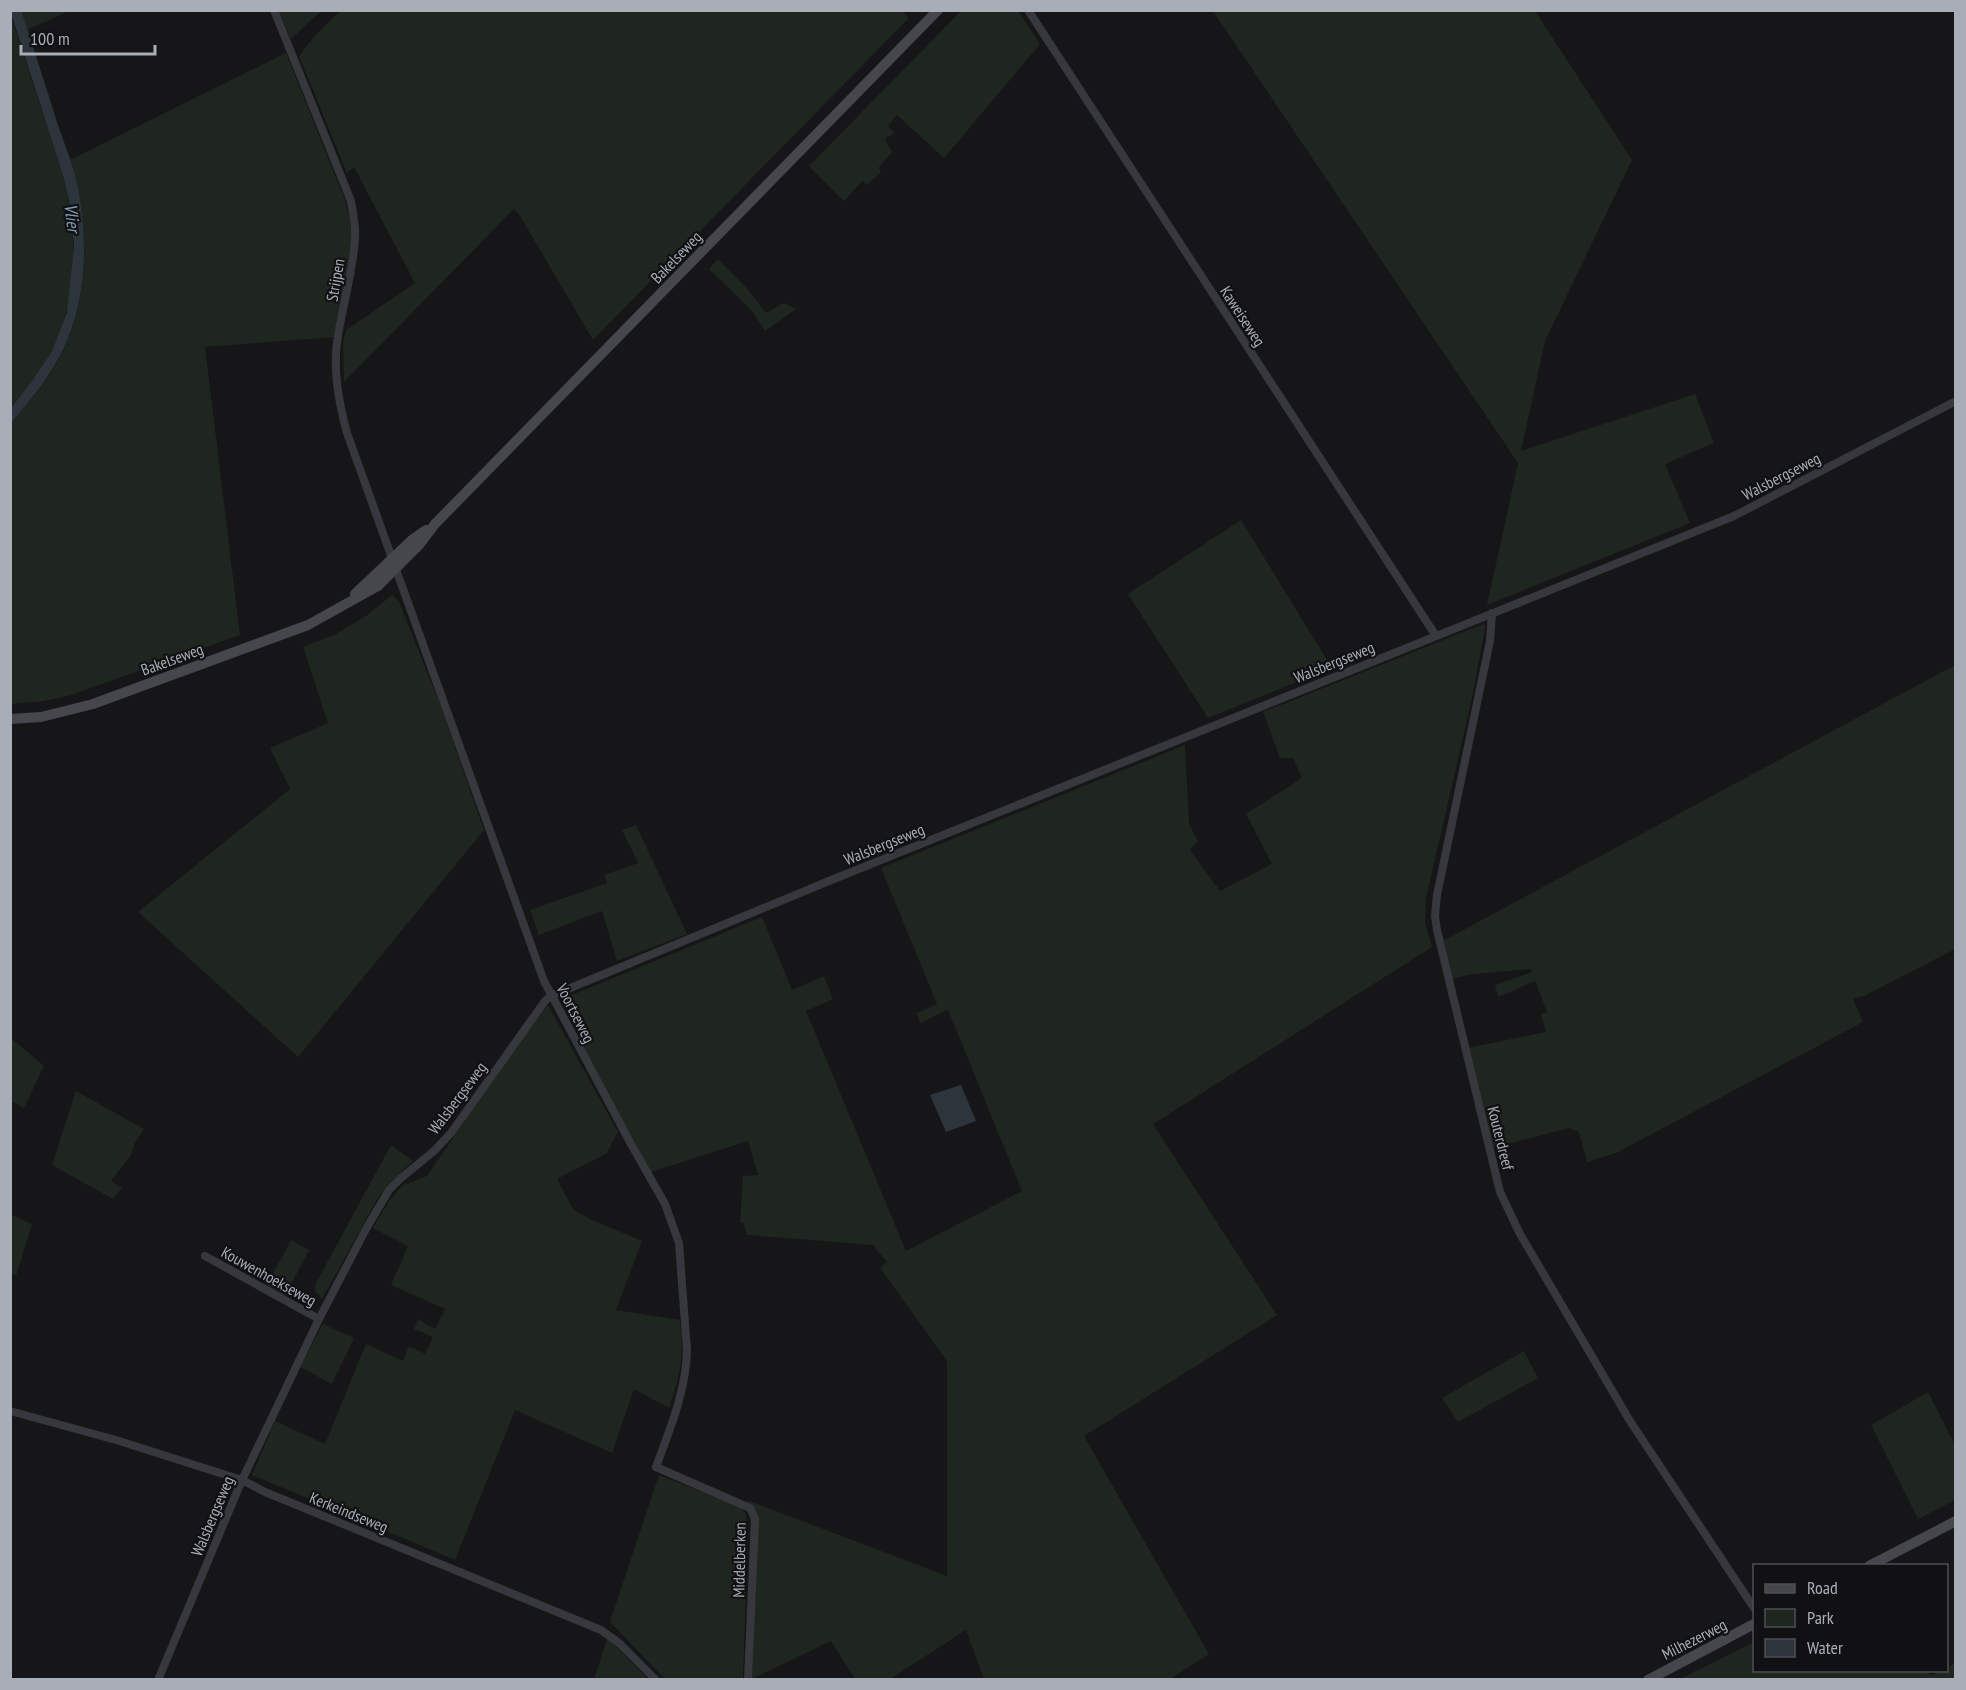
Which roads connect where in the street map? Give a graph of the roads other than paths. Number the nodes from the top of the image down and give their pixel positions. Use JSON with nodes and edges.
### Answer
{"nodes":[{"id":1,"x":274,"y":10,"type":"edge"},
{"id":2,"x":938,"y":10,"type":"edge"},
{"id":3,"x":1028,"y":10,"type":"edge"},
{"id":4,"x":1956,"y":401,"type":"edge"},
{"id":5,"x":394,"y":565,"type":"junction"},
{"id":6,"x":1492,"y":613,"type":"junction"},
{"id":7,"x":1436,"y":636,"type":"junction"},
{"id":8,"x":10,"y":719,"type":"edge"},
{"id":9,"x":551,"y":996,"type":"junction"},
{"id":10,"x":206,"y":1256,"type":"dead end"},
{"id":11,"x":319,"y":1319,"type":"junction"},
{"id":12,"x":10,"y":1411,"type":"edge"},
{"id":13,"x":656,"y":1467,"type":"joint"},
{"id":14,"x":242,"y":1480,"type":"junction"},
{"id":15,"x":1956,"y":1521,"type":"edge"},
{"id":16,"x":1873,"y":1564,"type":"edge"},
{"id":17,"x":1753,"y":1605,"type":"edge"},
{"id":18,"x":1753,"y":1625,"type":"edge"},
{"id":19,"x":158,"y":1680,"type":"edge"},
{"id":20,"x":656,"y":1680,"type":"edge"},
{"id":21,"x":748,"y":1680,"type":"edge"},
{"id":22,"x":1648,"y":1680,"type":"edge"}],
"edges":[{"from":1,"to":5,"type":"street","name":"Strijpen"},
{"from":2,"to":5,"type":"main road","name":"Bakelseweg"},
{"from":3,"to":7,"type":"street","name":"Kaweiseweg"},
{"from":4,"to":6,"type":"street","name":"Walsbergseweg"},
{"from":5,"to":8,"type":"main road","name":"Bakelseweg"},
{"from":5,"to":9,"type":"street","name":"Voortseweg"},
{"from":6,"to":7,"type":"street","name":"Walsbergseweg"},
{"from":6,"to":17,"type":"street","name":"Kouterdreef"},
{"from":7,"to":9,"type":"street","name":"Walsbergseweg"},
{"from":9,"to":11,"type":"street","name":"Walsbergseweg"},
{"from":9,"to":13,"type":"street","name":"Voortseweg"},
{"from":10,"to":11,"type":"street","name":"Kouwenhoekseweg"},
{"from":11,"to":14,"type":"street","name":"Walsbergseweg"},
{"from":12,"to":14,"type":"street","name":"Kerkeindseweg"},
{"from":13,"to":21,"type":"street","name":"Middelberken"},
{"from":14,"to":19,"type":"street","name":"Walsbergseweg"},
{"from":14,"to":20,"type":"street","name":"Kerkeindseweg"},
{"from":15,"to":16,"type":"main road"},
{"from":18,"to":22,"type":"main road","name":"Milhezerweg"}]}
